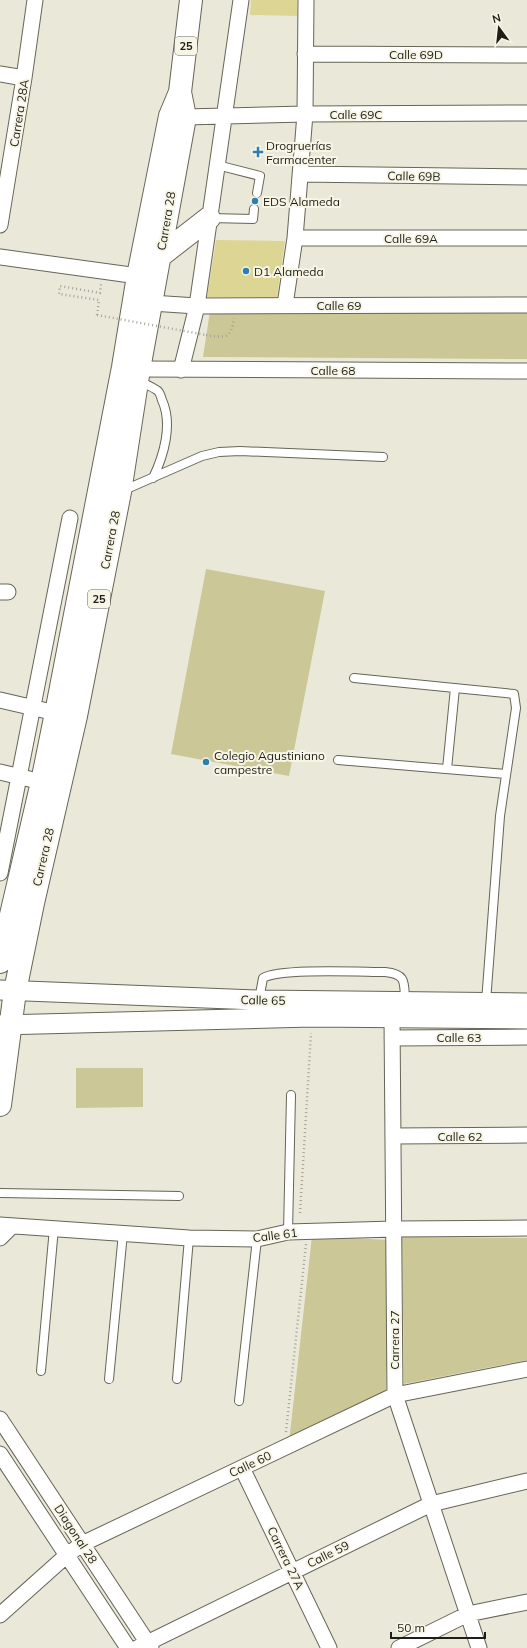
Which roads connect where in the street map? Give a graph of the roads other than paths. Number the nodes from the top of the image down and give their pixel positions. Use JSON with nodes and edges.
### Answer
{"nodes":[{"id":1,"x":35,"y":0,"type":"edge"},
{"id":2,"x":191,"y":0,"type":"edge"},
{"id":3,"x":241,"y":0,"type":"edge"},
{"id":4,"x":306,"y":0,"type":"edge"},
{"id":5,"x":306,"y":54,"type":"junction"},
{"id":6,"x":527,"y":55,"type":"edge"},
{"id":7,"x":0,"y":74,"type":"edge"},
{"id":8,"x":24,"y":78,"type":"junction"},
{"id":9,"x":180,"y":92,"type":"junction"},
{"id":10,"x":527,"y":113,"type":"edge"},
{"id":11,"x":305,"y":114,"type":"junction"},
{"id":12,"x":224,"y":115,"type":"junction"},
{"id":13,"x":185,"y":117,"type":"junction"},
{"id":14,"x":217,"y":165,"type":"junction"},
{"id":15,"x":300,"y":174,"type":"junction"},
{"id":16,"x":527,"y":177,"type":"edge"},
{"id":17,"x":257,"y":192,"type":"dead end"},
{"id":18,"x":254,"y":209,"type":"dead end"},
{"id":19,"x":209,"y":218,"type":"junction"},
{"id":20,"x":0,"y":225,"type":"edge"},
{"id":21,"x":296,"y":238,"type":"junction"},
{"id":22,"x":527,"y":238,"type":"edge"},
{"id":23,"x":160,"y":256,"type":"junction"},
{"id":24,"x":0,"y":257,"type":"edge"},
{"id":25,"x":138,"y":276,"type":"junction"},
{"id":26,"x":151,"y":303,"type":"junction"},
{"id":27,"x":527,"y":305,"type":"edge"},
{"id":28,"x":197,"y":306,"type":"junction"},
{"id":29,"x":284,"y":306,"type":"junction"},
{"id":30,"x":181,"y":370,"type":"junction"},
{"id":31,"x":527,"y":371,"type":"edge"},
{"id":32,"x":138,"y":374,"type":"junction"},
{"id":33,"x":384,"y":457,"type":"dead end"},
{"id":34,"x":153,"y":478,"type":"junction"},
{"id":35,"x":120,"y":492,"type":"junction"},
{"id":36,"x":70,"y":518,"type":"dead end"},
{"id":37,"x":354,"y":678,"type":"dead end"},
{"id":38,"x":455,"y":688,"type":"junction"},
{"id":39,"x":0,"y":700,"type":"edge"},
{"id":40,"x":32,"y":708,"type":"junction"},
{"id":41,"x":56,"y":713,"type":"junction"},
{"id":42,"x":338,"y":760,"type":"dead end"},
{"id":43,"x":447,"y":769,"type":"junction"},
{"id":44,"x":0,"y":772,"type":"edge"},
{"id":45,"x":506,"y":774,"type":"junction"},
{"id":46,"x":19,"y":777,"type":"junction"},
{"id":47,"x":42,"y":782,"type":"junction"},
{"id":48,"x":0,"y":873,"type":"edge"},
{"id":49,"x":7,"y":900,"type":"edge"},
{"id":50,"x":0,"y":962,"type":"edge"},
{"id":51,"x":7,"y":991,"type":"edge"},
{"id":52,"x":259,"y":1000,"type":"junction"},
{"id":53,"x":405,"y":1001,"type":"junction"},
{"id":54,"x":486,"y":1002,"type":"junction"},
{"id":55,"x":527,"y":1003,"type":"edge"},
{"id":56,"x":392,"y":1018,"type":"junction"},
{"id":57,"x":527,"y":1019,"type":"edge"},
{"id":58,"x":5,"y":1025,"type":"edge"},
{"id":59,"x":527,"y":1037,"type":"edge"},
{"id":60,"x":392,"y":1038,"type":"junction"},
{"id":61,"x":1,"y":1095,"type":"edge"},
{"id":62,"x":291,"y":1095,"type":"dead end"},
{"id":63,"x":527,"y":1135,"type":"edge"},
{"id":64,"x":393,"y":1136,"type":"junction"},
{"id":65,"x":0,"y":1193,"type":"edge"},
{"id":66,"x":179,"y":1196,"type":"dead end"},
{"id":67,"x":6,"y":1225,"type":"edge"},
{"id":68,"x":54,"y":1228,"type":"junction"},
{"id":69,"x":527,"y":1228,"type":"edge"},
{"id":70,"x":394,"y":1229,"type":"junction"},
{"id":71,"x":298,"y":1232,"type":"junction"},
{"id":72,"x":123,"y":1233,"type":"junction"},
{"id":73,"x":0,"y":1238,"type":"edge"},
{"id":74,"x":189,"y":1238,"type":"junction"},
{"id":75,"x":257,"y":1239,"type":"junction"},
{"id":76,"x":527,"y":1369,"type":"edge"},
{"id":77,"x":41,"y":1371,"type":"dead end"},
{"id":78,"x":109,"y":1379,"type":"dead end"},
{"id":79,"x":177,"y":1379,"type":"dead end"},
{"id":80,"x":395,"y":1395,"type":"junction"},
{"id":81,"x":239,"y":1401,"type":"dead end"},
{"id":82,"x":0,"y":1419,"type":"edge"},
{"id":83,"x":0,"y":1454,"type":"edge"},
{"id":84,"x":242,"y":1468,"type":"junction"},
{"id":85,"x":527,"y":1481,"type":"edge"},
{"id":86,"x":431,"y":1504,"type":"junction"},
{"id":87,"x":82,"y":1544,"type":"junction"},
{"id":88,"x":67,"y":1555,"type":"junction"},
{"id":89,"x":292,"y":1572,"type":"junction"},
{"id":90,"x":527,"y":1602,"type":"edge"},
{"id":91,"x":468,"y":1614,"type":"junction"},
{"id":92,"x":0,"y":1615,"type":"edge"},
{"id":93,"x":145,"y":1646,"type":"edge"},
{"id":94,"x":128,"y":1648,"type":"edge"},
{"id":95,"x":330,"y":1648,"type":"edge"},
{"id":96,"x":399,"y":1648,"type":"edge"},
{"id":97,"x":479,"y":1648,"type":"edge"}],
"edges":[{"from":1,"to":8,"type":"street","name":"Carrera 28A"},
{"from":2,"to":9,"type":"main road","name":"Carrera 28","number":"25"},
{"from":3,"to":12,"type":"street"},
{"from":4,"to":5,"type":"street"},
{"from":5,"to":6,"type":"street","name":"Calle 69D"},
{"from":5,"to":11,"type":"street"},
{"from":7,"to":8,"type":"street"},
{"from":8,"to":20,"type":"street","name":"Carrera 28A"},
{"from":9,"to":13,"type":"main road","name":"Carrera 28","number":"25"},
{"from":9,"to":25,"type":"main road","name":"Carrera 28","number":"25"},
{"from":10,"to":11,"type":"street","name":"Calle 69C"},
{"from":11,"to":12,"type":"street","name":"Calle 69C"},
{"from":11,"to":15,"type":"street"},
{"from":12,"to":13,"type":"street","name":"Calle 69C"},
{"from":12,"to":14,"type":"street"},
{"from":13,"to":23,"type":"main road","name":"Carrera 28","number":"25"},
{"from":14,"to":17,"type":"lane"},
{"from":14,"to":19,"type":"street"},
{"from":15,"to":16,"type":"street","name":"Calle 69B"},
{"from":15,"to":21,"type":"street"},
{"from":18,"to":19,"type":"lane"},
{"from":19,"to":23,"type":"main road"},
{"from":19,"to":28,"type":"street"},
{"from":21,"to":22,"type":"street","name":"Calle 69A"},
{"from":21,"to":29,"type":"street"},
{"from":23,"to":26,"type":"main road","name":"Carrera 28","number":"25"},
{"from":24,"to":25,"type":"street"},
{"from":25,"to":41,"type":"main road","name":"Carrera 28","number":"25"},
{"from":26,"to":28,"type":"street","name":"Calle 69"},
{"from":26,"to":32,"type":"main road","name":"Carrera 28","number":"25"},
{"from":27,"to":29,"type":"street","name":"Calle 69"},
{"from":28,"to":29,"type":"street","name":"Calle 69"},
{"from":28,"to":30,"type":"street"},
{"from":30,"to":31,"type":"street","name":"Calle 68"},
{"from":30,"to":32,"type":"street","name":"Calle 68"},
{"from":32,"to":34,"type":"lane"},
{"from":32,"to":35,"type":"main road","name":"Carrera 28","number":"25"},
{"from":33,"to":34,"type":"lane"},
{"from":34,"to":35,"type":"lane"},
{"from":35,"to":51,"type":"main road","name":"Carrera 28","number":"25"},
{"from":36,"to":40,"type":"street"},
{"from":37,"to":38,"type":"lane"},
{"from":38,"to":43,"type":"lane"},
{"from":38,"to":45,"type":"lane"},
{"from":39,"to":40,"type":"street"},
{"from":40,"to":41,"type":"street"},
{"from":40,"to":46,"type":"street"},
{"from":41,"to":47,"type":"main road","name":"Carrera 28","number":"25"},
{"from":42,"to":43,"type":"lane"},
{"from":43,"to":45,"type":"lane"},
{"from":44,"to":46,"type":"street"},
{"from":45,"to":54,"type":"lane"},
{"from":46,"to":47,"type":"street"},
{"from":46,"to":48,"type":"street"},
{"from":47,"to":49,"type":"main road","name":"Carrera 28","number":"25"},
{"from":49,"to":50,"type":"main road","name":"Carrera 28","number":"25"},
{"from":51,"to":52,"type":"street","name":"Calle 65"},
{"from":51,"to":58,"type":"main road","name":"Carrera 28","number":"25"},
{"from":52,"to":53,"type":"street","name":"Calle 65"},
{"from":52,"to":53,"type":"lane"},
{"from":53,"to":54,"type":"street","name":"Calle 65"},
{"from":54,"to":55,"type":"street","name":"Calle 65"},
{"from":56,"to":57,"type":"street","name":"Calle 65"},
{"from":56,"to":58,"type":"street","name":"Calle 65"},
{"from":56,"to":60,"type":"street","name":"Carrera 27"},
{"from":58,"to":61,"type":"main road","name":"Carrera 28","number":"25"},
{"from":59,"to":60,"type":"street","name":"Calle 63"},
{"from":60,"to":64,"type":"street","name":"Carrera 27"},
{"from":62,"to":71,"type":"lane"},
{"from":63,"to":64,"type":"street","name":"Calle 62"},
{"from":64,"to":70,"type":"street","name":"Carrera 27"},
{"from":65,"to":66,"type":"lane"},
{"from":67,"to":68,"type":"street","name":"Calle 61"},
{"from":67,"to":73,"type":"street"},
{"from":68,"to":72,"type":"street","name":"Calle 61"},
{"from":68,"to":77,"type":"lane"},
{"from":69,"to":70,"type":"street","name":"Calle 61"},
{"from":70,"to":71,"type":"street","name":"Calle 61"},
{"from":70,"to":80,"type":"street","name":"Carrera 27"},
{"from":71,"to":75,"type":"street","name":"Calle 61"},
{"from":72,"to":74,"type":"street","name":"Calle 61"},
{"from":72,"to":78,"type":"lane"},
{"from":74,"to":75,"type":"street","name":"Calle 61"},
{"from":74,"to":79,"type":"lane"},
{"from":75,"to":81,"type":"lane"},
{"from":76,"to":80,"type":"street","name":"Calle 60"},
{"from":80,"to":84,"type":"street","name":"Calle 60"},
{"from":80,"to":86,"type":"street","name":"Carrera 27"},
{"from":82,"to":87,"type":"street","name":"Diagonal 28"},
{"from":83,"to":88,"type":"street","name":"Diagonal 28"},
{"from":84,"to":87,"type":"street","name":"Calle 60"},
{"from":84,"to":89,"type":"street","name":"Carrera 27A"},
{"from":85,"to":86,"type":"street","name":"Calle 59"},
{"from":86,"to":89,"type":"street","name":"Calle 59"},
{"from":86,"to":91,"type":"street","name":"Carrera 27"},
{"from":87,"to":88,"type":"street","name":"Calle 60"},
{"from":87,"to":93,"type":"street","name":"Diagonal 28"},
{"from":88,"to":92,"type":"street","name":"Calle 60"},
{"from":88,"to":94,"type":"street","name":"Diagonal 28"},
{"from":89,"to":93,"type":"street","name":"Calle 59"},
{"from":89,"to":95,"type":"street","name":"Carrera 27A"},
{"from":90,"to":91,"type":"street"},
{"from":91,"to":96,"type":"street"},
{"from":91,"to":97,"type":"street","name":"Carrera 27"}]}
